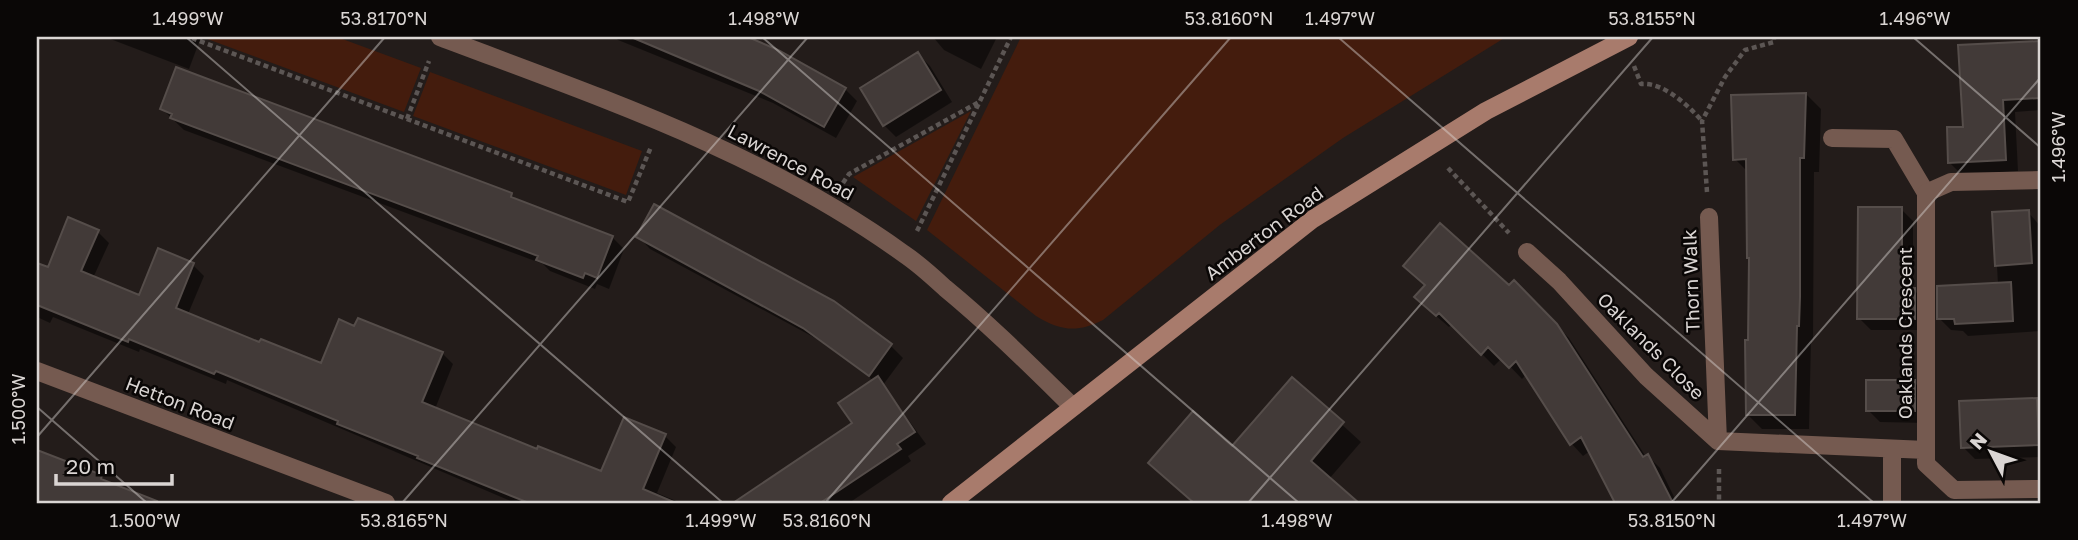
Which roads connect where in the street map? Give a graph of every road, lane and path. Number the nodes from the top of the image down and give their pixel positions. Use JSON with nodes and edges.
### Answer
{"nodes":[{"id":1,"x":195,"y":37,"type":"edge"},
{"id":2,"x":440,"y":37,"type":"edge"},
{"id":3,"x":1012,"y":37,"type":"edge"},
{"id":4,"x":1626,"y":37,"type":"edge"},
{"id":5,"x":1774,"y":37,"type":"edge"},
{"id":6,"x":429,"y":60,"type":"dead end"},
{"id":7,"x":981,"y":101,"type":"junction"},
{"id":8,"x":407,"y":119,"type":"junction"},
{"id":9,"x":662,"y":120,"type":"junction"},
{"id":10,"x":1702,"y":121,"type":"junction"},
{"id":11,"x":1832,"y":138,"type":"dead end"},
{"id":12,"x":1429,"y":147,"type":"junction"},
{"id":13,"x":2041,"y":180,"type":"edge"},
{"id":14,"x":1926,"y":193,"type":"junction"},
{"id":15,"x":829,"y":204,"type":"junction"},
{"id":16,"x":1709,"y":217,"type":"joint"},
{"id":17,"x":1527,"y":252,"type":"joint"},
{"id":18,"x":906,"y":255,"type":"junction"},
{"id":19,"x":37,"y":371,"type":"edge"},
{"id":20,"x":1073,"y":407,"type":"junction"},
{"id":21,"x":1718,"y":441,"type":"junction"},
{"id":22,"x":1892,"y":449,"type":"junction"},
{"id":23,"x":1926,"y":450,"type":"junction"},
{"id":24,"x":2041,"y":489,"type":"edge"},
{"id":25,"x":386,"y":503,"type":"edge"},
{"id":26,"x":951,"y":503,"type":"edge"},
{"id":27,"x":1892,"y":503,"type":"edge"}],
"edges":[{"from":1,"to":8,"type":"path"},
{"from":2,"to":9,"type":"street","name":"Lawrence Road"},
{"from":3,"to":7,"type":"path"},
{"from":4,"to":10,"type":"path"},
{"from":4,"to":12,"type":"street","name":"Amberton Road"},
{"from":5,"to":10,"type":"path"},
{"from":6,"to":8,"type":"path"},
{"from":7,"to":15,"type":"path"},
{"from":7,"to":18,"type":"path"},
{"from":8,"to":9,"type":"path"},
{"from":9,"to":15,"type":"street","name":"Lawrence Road"},
{"from":10,"to":16,"type":"path","name":"Thorn Walk"},
{"from":11,"to":14,"type":"street"},
{"from":12,"to":17,"type":"path"},
{"from":12,"to":20,"type":"street","name":"Amberton Road"},
{"from":13,"to":14,"type":"street"},
{"from":14,"to":23,"type":"street","name":"Oaklands Crescent"},
{"from":15,"to":18,"type":"street","name":"Lawrence Road"},
{"from":16,"to":21,"type":"street","name":"Thorn Walk"},
{"from":17,"to":21,"type":"street","name":"Oaklands Close"},
{"from":18,"to":20,"type":"street","name":"Lawrence Road"},
{"from":19,"to":25,"type":"street","name":"Hetton Road"},
{"from":20,"to":26,"type":"street","name":"Amberton Road"},
{"from":21,"to":22,"type":"street"},
{"from":22,"to":23,"type":"street"},
{"from":22,"to":27,"type":"street"},
{"from":23,"to":24,"type":"street","name":"Oaklands Crescent"}]}
